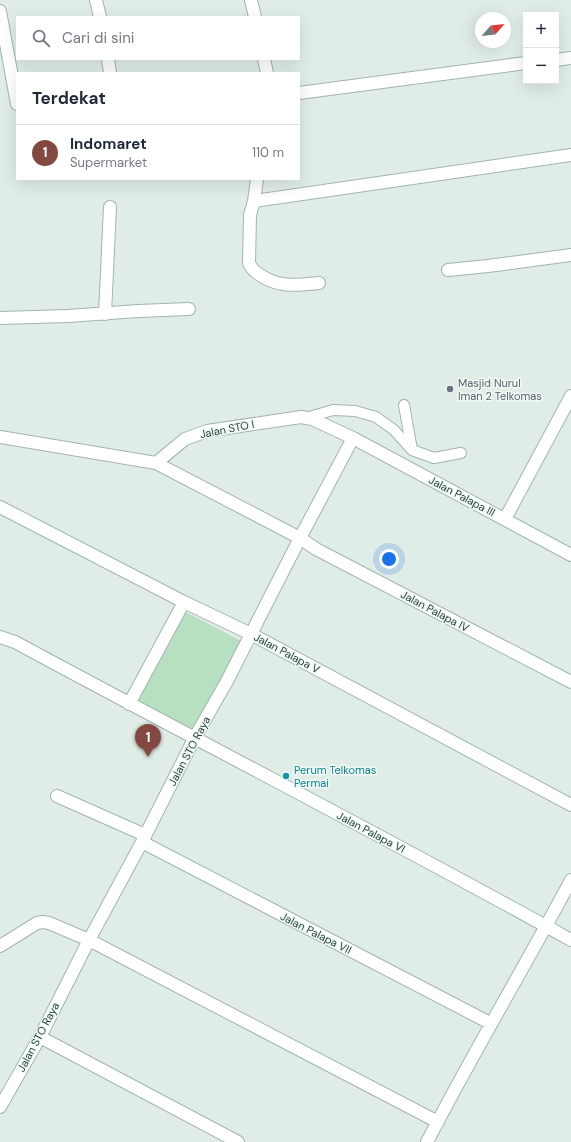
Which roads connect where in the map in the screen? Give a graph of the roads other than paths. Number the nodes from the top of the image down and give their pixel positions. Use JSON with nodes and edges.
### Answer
{"nodes":[{"id":1,"x":96,"y":0,"type":"edge"},
{"id":2,"x":251,"y":0,"type":"edge"},
{"id":3,"x":0,"y":11,"type":"edge"},
{"id":4,"x":100,"y":16,"type":"edge"},
{"id":5,"x":255,"y":16,"type":"edge"},
{"id":6,"x":571,"y":58,"type":"edge"},
{"id":7,"x":108,"y":60,"type":"edge"},
{"id":8,"x":264,"y":60,"type":"edge"},
{"id":9,"x":559,"y":60,"type":"edge"},
{"id":10,"x":523,"y":64,"type":"edge"},
{"id":11,"x":110,"y":72,"type":"edge"},
{"id":12,"x":267,"y":72,"type":"edge"},
{"id":13,"x":300,"y":93,"type":"edge"},
{"id":14,"x":16,"y":99,"type":"edge"},
{"id":15,"x":571,"y":155,"type":"edge"},
{"id":16,"x":257,"y":180,"type":"edge"},
{"id":17,"x":254,"y":201,"type":"junction"},
{"id":18,"x":110,"y":207,"type":"dead end"},
{"id":19,"x":571,"y":255,"type":"edge"},
{"id":20,"x":448,"y":270,"type":"dead end"},
{"id":21,"x":319,"y":283,"type":"dead end"},
{"id":22,"x":189,"y":309,"type":"dead end"},
{"id":23,"x":105,"y":314,"type":"junction"},
{"id":24,"x":0,"y":318,"type":"edge"},
{"id":25,"x":571,"y":396,"type":"edge"},
{"id":26,"x":404,"y":405,"type":"dead end"},
{"id":27,"x":306,"y":418,"type":"junction"},
{"id":28,"x":0,"y":436,"type":"edge"},
{"id":29,"x":353,"y":438,"type":"junction"},
{"id":30,"x":412,"y":450,"type":"junction"},
{"id":31,"x":460,"y":454,"type":"dead end"},
{"id":32,"x":156,"y":463,"type":"junction"},
{"id":33,"x":0,"y":507,"type":"edge"},
{"id":34,"x":505,"y":519,"type":"junction"},
{"id":35,"x":300,"y":538,"type":"junction"},
{"id":36,"x":571,"y":555,"type":"edge"},
{"id":37,"x":184,"y":602,"type":"junction"},
{"id":38,"x":251,"y":634,"type":"junction"},
{"id":39,"x":0,"y":636,"type":"edge"},
{"id":40,"x":571,"y":682,"type":"edge"},
{"id":41,"x":129,"y":704,"type":"junction"},
{"id":42,"x":195,"y":738,"type":"junction"},
{"id":43,"x":57,"y":796,"type":"dead end"},
{"id":44,"x":571,"y":805,"type":"edge"},
{"id":45,"x":143,"y":839,"type":"junction"},
{"id":46,"x":571,"y":880,"type":"edge"},
{"id":47,"x":547,"y":926,"type":"junction"},
{"id":48,"x":89,"y":940,"type":"junction"},
{"id":49,"x":571,"y":940,"type":"edge"},
{"id":50,"x":0,"y":946,"type":"edge"},
{"id":51,"x":490,"y":1023,"type":"junction"},
{"id":52,"x":40,"y":1037,"type":"junction"},
{"id":53,"x":0,"y":1107,"type":"edge"},
{"id":54,"x":438,"y":1122,"type":"junction"},
{"id":55,"x":238,"y":1142,"type":"edge"},
{"id":56,"x":427,"y":1142,"type":"edge"}],
"edges":[{"from":1,"to":4,"type":"street"},
{"from":2,"to":5,"type":"street"},
{"from":3,"to":14,"type":"street"},
{"from":6,"to":9,"type":"street"},
{"from":7,"to":11,"type":"street"},
{"from":8,"to":12,"type":"street"},
{"from":10,"to":13,"type":"street"},
{"from":15,"to":17,"type":"street"},
{"from":16,"to":17,"type":"street"},
{"from":17,"to":21,"type":"street"},
{"from":18,"to":23,"type":"street"},
{"from":19,"to":20,"type":"street"},
{"from":22,"to":23,"type":"street"},
{"from":23,"to":24,"type":"street"},
{"from":25,"to":34,"type":"street"},
{"from":26,"to":30,"type":"lane"},
{"from":27,"to":29,"type":"street"},
{"from":27,"to":30,"type":"lane"},
{"from":27,"to":32,"type":"street","name":"Jalan STO I"},
{"from":28,"to":32,"type":"street","name":"Jalan Palapa IV"},
{"from":29,"to":34,"type":"street","name":"Jalan Palapa III"},
{"from":29,"to":35,"type":"street","name":"Jalan STO Raya"},
{"from":30,"to":31,"type":"lane"},
{"from":32,"to":35,"type":"street","name":"Jalan Palapa IV"},
{"from":33,"to":37,"type":"street","name":"Jalan Palapa V"},
{"from":34,"to":36,"type":"street","name":"Jalan Palapa III"},
{"from":35,"to":38,"type":"street","name":"Jalan STO Raya"},
{"from":35,"to":40,"type":"street","name":"Jalan Palapa IV"},
{"from":37,"to":38,"type":"street","name":"Jalan Palapa V"},
{"from":37,"to":41,"type":"street"},
{"from":38,"to":42,"type":"street","name":"Jalan STO Raya"},
{"from":38,"to":44,"type":"street","name":"Jalan Palapa V"},
{"from":39,"to":41,"type":"street","name":"Jalan Palapa VI"},
{"from":41,"to":42,"type":"street","name":"Jalan Palapa VI"},
{"from":42,"to":45,"type":"street","name":"Jalan STO Raya"},
{"from":42,"to":47,"type":"street","name":"Jalan Palapa VI"},
{"from":43,"to":45,"type":"street","name":"Jalan Palapa VII"},
{"from":45,"to":48,"type":"street","name":"Jalan STO Raya"},
{"from":45,"to":51,"type":"street","name":"Jalan Palapa VII"},
{"from":46,"to":47,"type":"street"},
{"from":47,"to":49,"type":"street","name":"Jalan Palapa VI"},
{"from":47,"to":51,"type":"street"},
{"from":48,"to":50,"type":"street"},
{"from":48,"to":52,"type":"street","name":"Jalan STO Raya"},
{"from":48,"to":54,"type":"street"},
{"from":51,"to":54,"type":"street"},
{"from":52,"to":53,"type":"street","name":"Jalan STO Raya"},
{"from":52,"to":55,"type":"street"},
{"from":54,"to":56,"type":"street"}]}
